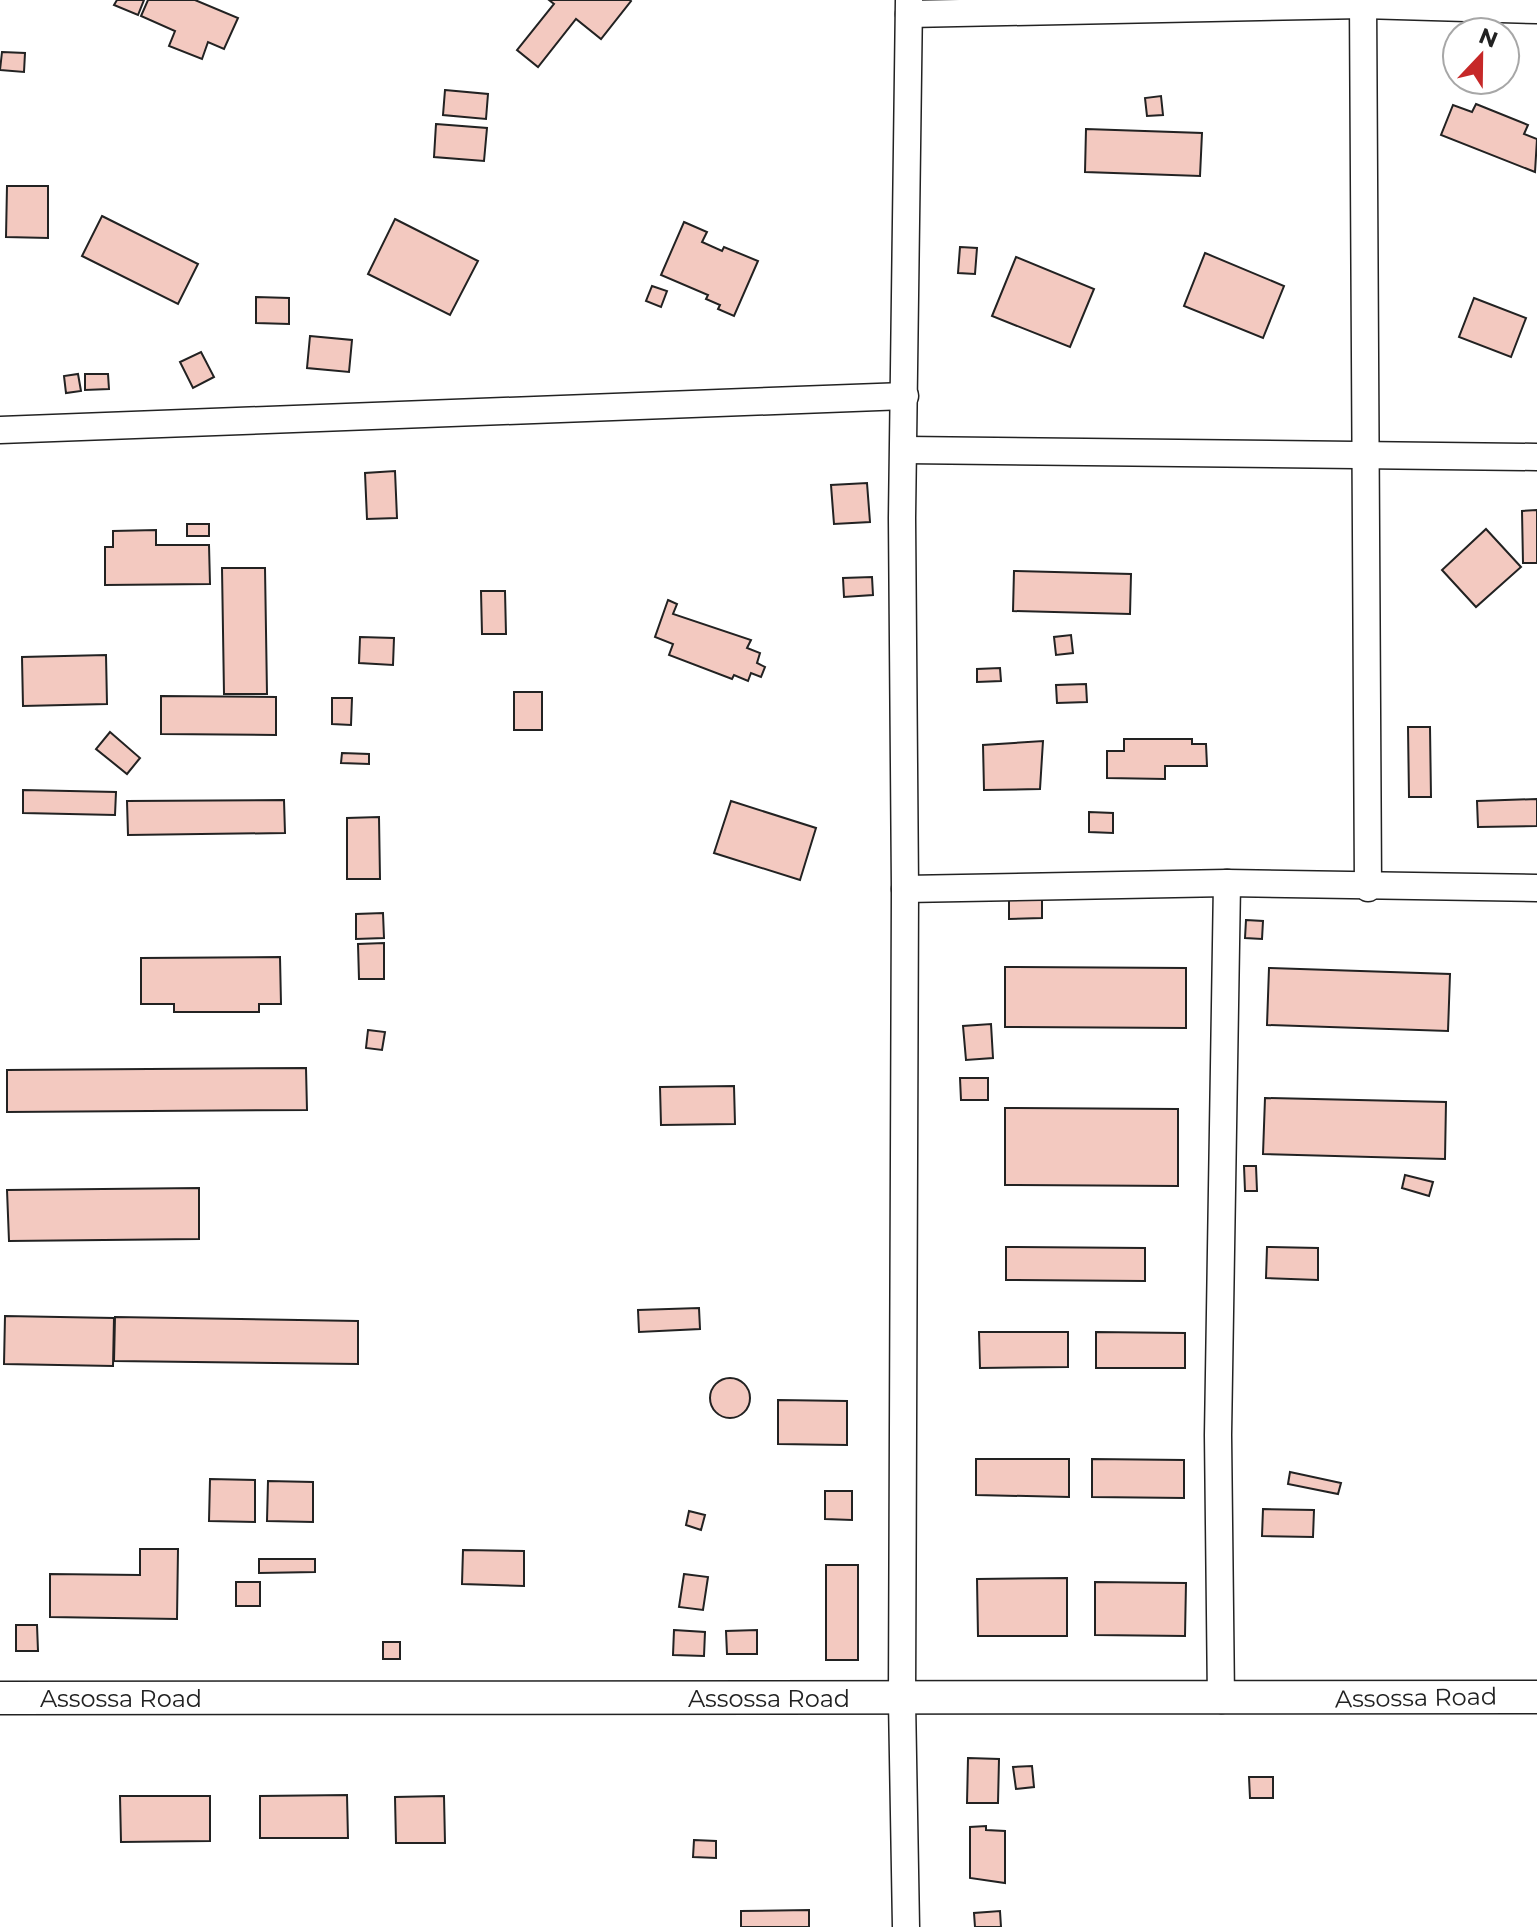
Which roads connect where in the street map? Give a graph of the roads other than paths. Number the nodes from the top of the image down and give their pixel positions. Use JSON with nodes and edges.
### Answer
{"nodes":[{"id":1,"x":1363,"y":3,"type":"edge"},
{"id":2,"x":909,"y":7,"type":"edge"},
{"id":3,"x":1537,"y":10,"type":"edge"},
{"id":4,"x":905,"y":396,"type":"junction"},
{"id":5,"x":0,"y":430,"type":"edge"},
{"id":6,"x":905,"y":450,"type":"junction"},
{"id":7,"x":1364,"y":457,"type":"junction"},
{"id":8,"x":1537,"y":457,"type":"edge"},
{"id":9,"x":1227,"y":883,"type":"junction"},
{"id":10,"x":1368,"y":888,"type":"junction"},
{"id":11,"x":1537,"y":888,"type":"edge"},
{"id":12,"x":905,"y":889,"type":"junction"},
{"id":13,"x":1537,"y":1697,"type":"edge"},
{"id":14,"x":0,"y":1698,"type":"edge"},
{"id":15,"x":902,"y":1700,"type":"junction"},
{"id":16,"x":1221,"y":1700,"type":"junction"},
{"id":17,"x":906,"y":1927,"type":"edge"}],
"edges":[{"from":1,"to":2,"type":"street"},
{"from":1,"to":3,"type":"street"},
{"from":1,"to":7,"type":"street"},
{"from":2,"to":4,"type":"street"},
{"from":4,"to":5,"type":"street"},
{"from":4,"to":6,"type":"street"},
{"from":6,"to":7,"type":"street"},
{"from":6,"to":12,"type":"street"},
{"from":7,"to":8,"type":"street"},
{"from":7,"to":10,"type":"street"},
{"from":9,"to":10,"type":"street"},
{"from":9,"to":12,"type":"street"},
{"from":9,"to":16,"type":"street"},
{"from":10,"to":11,"type":"street"},
{"from":12,"to":15,"type":"street"},
{"from":13,"to":16,"type":"street","name":"Assossa Road"},
{"from":14,"to":15,"type":"street","name":"Assossa Road"},
{"from":15,"to":16,"type":"street","name":"Assossa Road"},
{"from":15,"to":17,"type":"street"}]}
